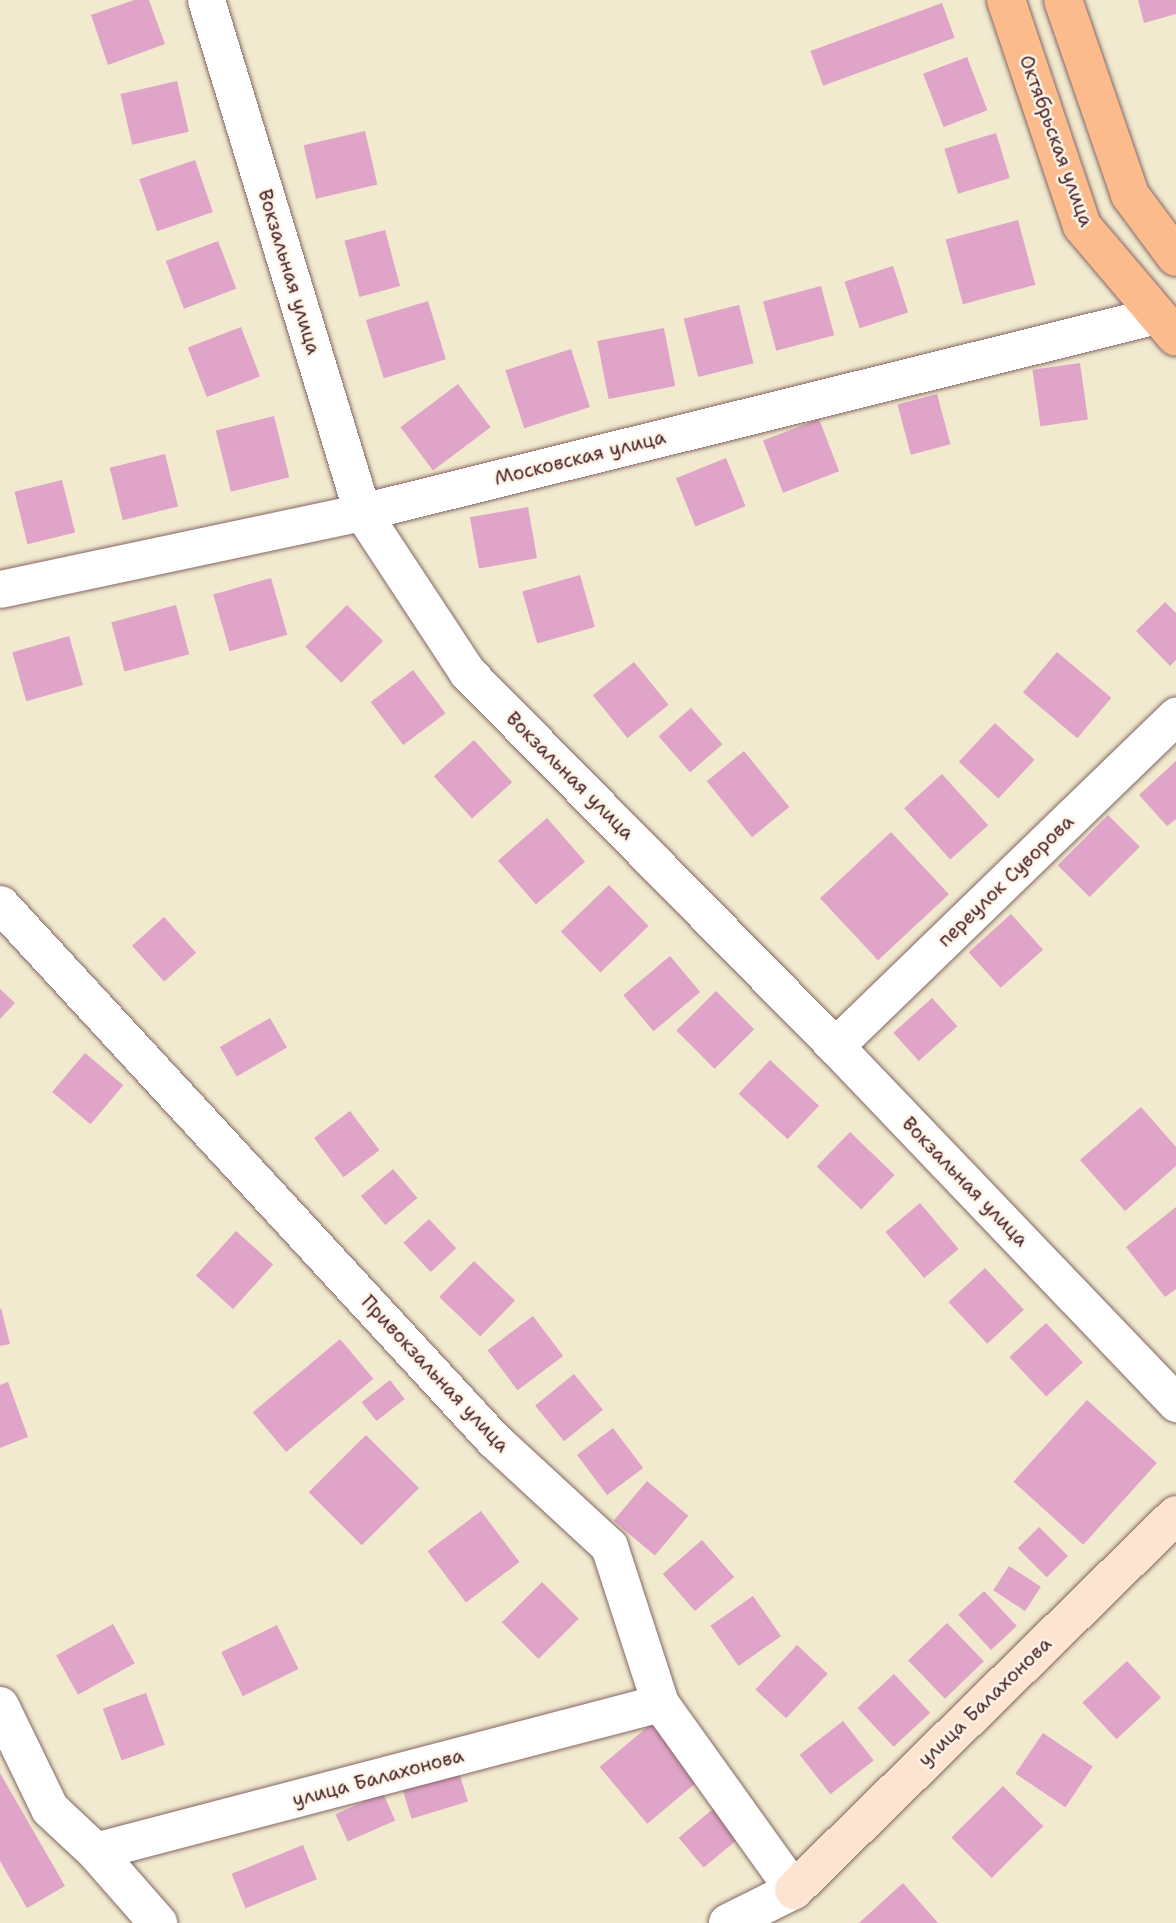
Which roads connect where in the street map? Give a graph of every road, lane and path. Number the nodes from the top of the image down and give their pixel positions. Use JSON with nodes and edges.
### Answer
{"nodes":[{"id":1,"x":206,"y":0,"type":"edge"},
{"id":2,"x":1006,"y":0,"type":"edge"},
{"id":3,"x":1063,"y":0,"type":"edge"},
{"id":4,"x":1176,"y":257,"type":"edge"},
{"id":5,"x":1167,"y":326,"type":"edge"},
{"id":6,"x":362,"y":512,"type":"junction"},
{"id":7,"x":0,"y":589,"type":"edge"},
{"id":8,"x":1176,"y":716,"type":"edge"},
{"id":9,"x":0,"y":904,"type":"edge"},
{"id":10,"x":835,"y":1046,"type":"junction"},
{"id":11,"x":1176,"y":1402,"type":"edge"},
{"id":12,"x":1176,"y":1515,"type":"edge"},
{"id":13,"x":660,"y":1703,"type":"junction"},
{"id":14,"x":0,"y":1706,"type":"edge"},
{"id":15,"x":96,"y":1851,"type":"junction"},
{"id":16,"x":788,"y":1906,"type":"edge"},
{"id":17,"x":158,"y":1923,"type":"edge"},
{"id":18,"x":728,"y":1923,"type":"edge"}],
"edges":[{"from":1,"to":6,"type":"street","name":"Вокзальная улица"},
{"from":2,"to":5,"type":"main road","name":"Октябрьская улица"},
{"from":3,"to":4,"type":"main road"},
{"from":5,"to":6,"type":"street","name":"Московская улица"},
{"from":6,"to":7,"type":"street","name":"Московская улица"},
{"from":6,"to":10,"type":"street","name":"Вокзальная улица"},
{"from":8,"to":10,"type":"street","name":"переулок Суворова"},
{"from":9,"to":13,"type":"street","name":"Привокзальная улица"},
{"from":10,"to":11,"type":"street","name":"Вокзальная улица"},
{"from":12,"to":16,"type":"main road","name":"улица Балахонова"},
{"from":13,"to":15,"type":"street","name":"улица Балахонова"},
{"from":13,"to":16,"type":"street","name":"Привокзальная улица"},
{"from":14,"to":15,"type":"street"},
{"from":15,"to":17,"type":"street"},
{"from":16,"to":18,"type":"street","name":"улица Балахонова"}]}
